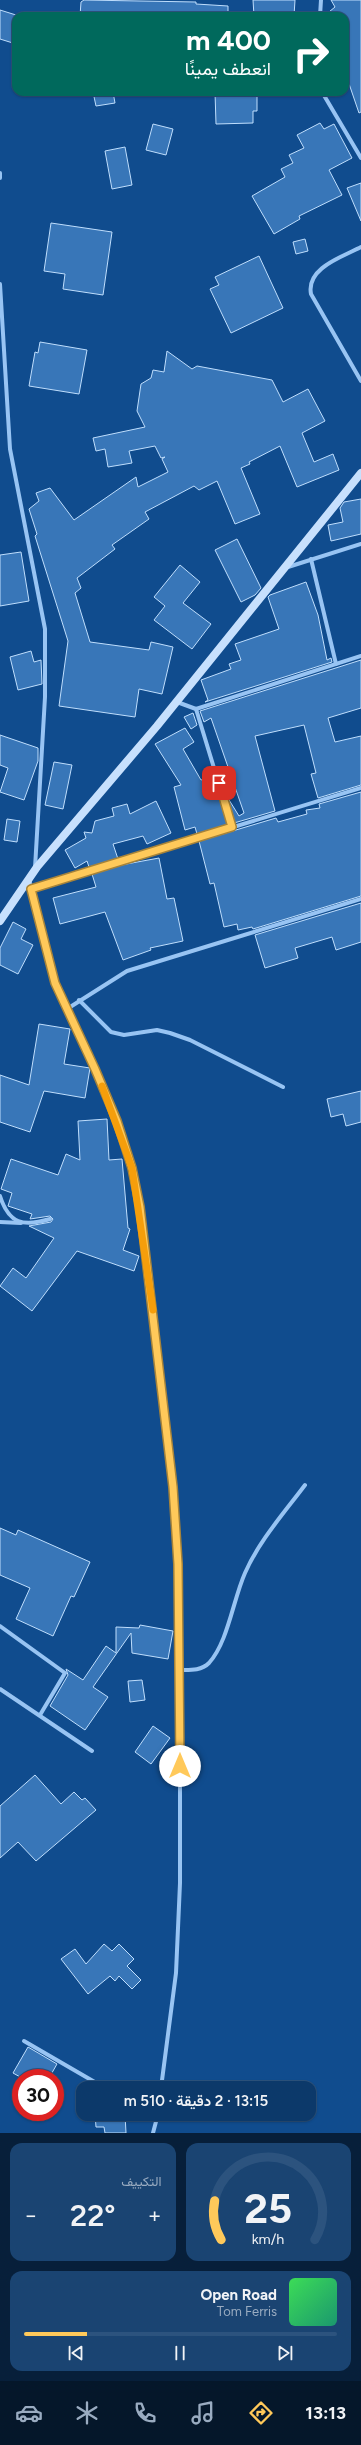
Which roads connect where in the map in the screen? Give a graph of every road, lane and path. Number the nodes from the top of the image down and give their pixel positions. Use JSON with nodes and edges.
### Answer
{"nodes":[{"id":1,"x":321,"y":0,"type":"edge"},
{"id":2,"x":320,"y":12,"type":"edge"},
{"id":3,"x":324,"y":96,"type":"edge"},
{"id":4,"x":360,"y":156,"type":"edge"},
{"id":5,"x":0,"y":173,"type":"edge"},
{"id":6,"x":0,"y":178,"type":"edge"},
{"id":7,"x":361,"y":247,"type":"edge"},
{"id":8,"x":0,"y":284,"type":"edge"},
{"id":9,"x":361,"y":381,"type":"edge"},
{"id":10,"x":361,"y":473,"type":"edge"},
{"id":11,"x":361,"y":544,"type":"edge"},
{"id":12,"x":311,"y":560,"type":"junction"},
{"id":13,"x":283,"y":568,"type":"junction"},
{"id":14,"x":361,"y":656,"type":"edge"},
{"id":15,"x":336,"y":664,"type":"junction"},
{"id":16,"x":176,"y":702,"type":"junction"},
{"id":17,"x":196,"y":709,"type":"junction"},
{"id":18,"x":361,"y":788,"type":"edge"},
{"id":19,"x":232,"y":827,"type":"junction"},
{"id":20,"x":35,"y":871,"type":"junction"},
{"id":21,"x":29,"y":879,"type":"junction"},
{"id":22,"x":31,"y":889,"type":"junction"},
{"id":23,"x":361,"y":898,"type":"edge"},
{"id":24,"x":0,"y":921,"type":"edge"},
{"id":25,"x":79,"y":1000,"type":"junction"},
{"id":26,"x":67,"y":1008,"type":"junction"},
{"id":27,"x":283,"y":1087,"type":"dead end"},
{"id":28,"x":0,"y":1196,"type":"edge"},
{"id":29,"x":50,"y":1219,"type":"dead end"},
{"id":30,"x":0,"y":1222,"type":"edge"},
{"id":31,"x":23,"y":1223,"type":"junction"},
{"id":32,"x":305,"y":1485,"type":"dead end"},
{"id":33,"x":0,"y":1626,"type":"edge"},
{"id":34,"x":180,"y":1670,"type":"junction"},
{"id":35,"x":0,"y":1689,"type":"edge"},
{"id":36,"x":40,"y":1715,"type":"junction"},
{"id":37,"x":92,"y":1751,"type":"dead end"},
{"id":38,"x":24,"y":2041,"type":"dead end"},
{"id":39,"x":93,"y":2081,"type":"edge"},
{"id":40,"x":162,"y":2081,"type":"edge"},
{"id":41,"x":156,"y":2121,"type":"edge"},
{"id":42,"x":154,"y":2133,"type":"edge"}],
"edges":[{"from":1,"to":2,"type":"street"},
{"from":3,"to":4,"type":"street"},
{"from":5,"to":6,"type":"street"},
{"from":7,"to":9,"type":"street"},
{"from":8,"to":20,"type":"street"},
{"from":10,"to":13,"type":"street"},
{"from":11,"to":12,"type":"street"},
{"from":12,"to":13,"type":"street"},
{"from":12,"to":15,"type":"street"},
{"from":13,"to":16,"type":"street"},
{"from":14,"to":15,"type":"street"},
{"from":15,"to":17,"type":"street"},
{"from":16,"to":17,"type":"street"},
{"from":16,"to":20,"type":"street"},
{"from":17,"to":19,"type":"street"},
{"from":18,"to":19,"type":"street"},
{"from":19,"to":22,"type":"street"},
{"from":20,"to":21,"type":"street"},
{"from":21,"to":22,"type":"street"},
{"from":21,"to":24,"type":"street"},
{"from":22,"to":26,"type":"street"},
{"from":23,"to":25,"type":"street"},
{"from":25,"to":26,"type":"street"},
{"from":25,"to":27,"type":"street"},
{"from":26,"to":34,"type":"street"},
{"from":28,"to":31,"type":"street"},
{"from":29,"to":31,"type":"street"},
{"from":30,"to":31,"type":"street"},
{"from":32,"to":34,"type":"street"},
{"from":33,"to":36,"type":"street"},
{"from":34,"to":40,"type":"street"},
{"from":35,"to":36,"type":"street"},
{"from":36,"to":37,"type":"street"},
{"from":38,"to":39,"type":"street"},
{"from":41,"to":42,"type":"street"}]}
